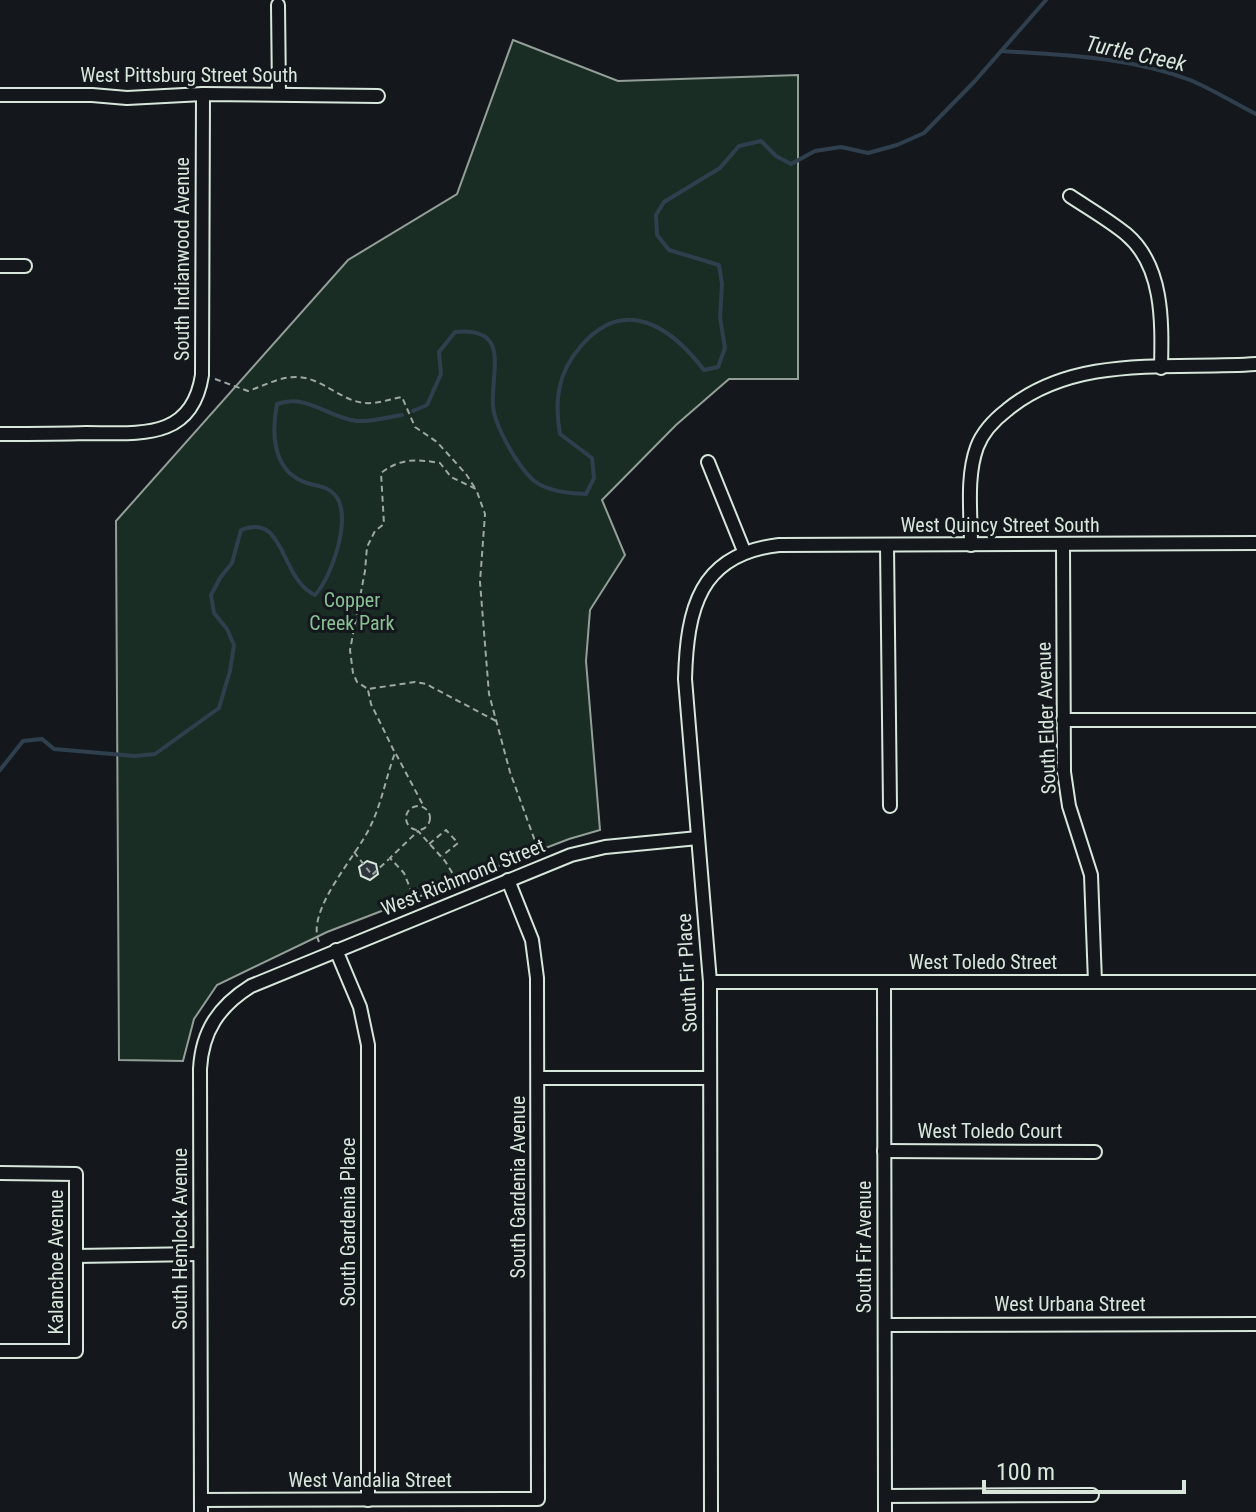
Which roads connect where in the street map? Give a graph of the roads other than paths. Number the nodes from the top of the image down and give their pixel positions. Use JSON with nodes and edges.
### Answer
{"nodes":[{"id":1,"x":278,"y":5,"type":"dead end"},
{"id":2,"x":203,"y":94,"type":"junction"},
{"id":3,"x":279,"y":94,"type":"junction"},
{"id":4,"x":0,"y":95,"type":"edge"},
{"id":5,"x":378,"y":96,"type":"dead end"},
{"id":6,"x":1070,"y":196,"type":"dead end"},
{"id":7,"x":0,"y":266,"type":"edge"},
{"id":8,"x":25,"y":266,"type":"dead end"},
{"id":9,"x":1256,"y":364,"type":"edge"},
{"id":10,"x":1161,"y":368,"type":"junction"},
{"id":11,"x":0,"y":434,"type":"edge"},
{"id":12,"x":708,"y":462,"type":"dead end"},
{"id":13,"x":1256,"y":543,"type":"edge"},
{"id":14,"x":887,"y":545,"type":"junction"},
{"id":15,"x":971,"y":545,"type":"junction"},
{"id":16,"x":1063,"y":545,"type":"junction"},
{"id":17,"x":744,"y":551,"type":"junction"},
{"id":18,"x":1063,"y":720,"type":"junction"},
{"id":19,"x":1256,"y":720,"type":"edge"},
{"id":20,"x":890,"y":806,"type":"dead end"},
{"id":21,"x":698,"y":838,"type":"junction"},
{"id":22,"x":508,"y":880,"type":"junction"},
{"id":23,"x":336,"y":950,"type":"junction"},
{"id":24,"x":710,"y":982,"type":"junction"},
{"id":25,"x":884,"y":982,"type":"junction"},
{"id":26,"x":1095,"y":982,"type":"junction"},
{"id":27,"x":1256,"y":982,"type":"edge"},
{"id":28,"x":251,"y":986,"type":"joint"},
{"id":29,"x":538,"y":1078,"type":"junction"},
{"id":30,"x":710,"y":1078,"type":"junction"},
{"id":31,"x":884,"y":1151,"type":"junction"},
{"id":32,"x":1095,"y":1152,"type":"dead end"},
{"id":33,"x":0,"y":1173,"type":"edge"},
{"id":34,"x":200,"y":1254,"type":"junction"},
{"id":35,"x":76,"y":1256,"type":"junction"},
{"id":36,"x":1256,"y":1324,"type":"edge"},
{"id":37,"x":885,"y":1325,"type":"junction"},
{"id":38,"x":0,"y":1351,"type":"edge"},
{"id":39,"x":1092,"y":1495,"type":"dead end"},
{"id":40,"x":885,"y":1496,"type":"junction"},
{"id":41,"x":538,"y":1499,"type":"joint"},
{"id":42,"x":368,"y":1500,"type":"junction"},
{"id":43,"x":201,"y":1506,"type":"edge"},
{"id":44,"x":711,"y":1512,"type":"edge"},
{"id":45,"x":885,"y":1512,"type":"edge"}],
"edges":[{"from":1,"to":3,"type":"street"},
{"from":2,"to":3,"type":"street","name":"West Pittsburg Street South"},
{"from":2,"to":4,"type":"street","name":"West Pittsburg Street South"},
{"from":2,"to":11,"type":"street","name":"South Indianwood Avenue"},
{"from":3,"to":5,"type":"street","name":"West Pittsburg Street South"},
{"from":6,"to":10,"type":"street"},
{"from":7,"to":8,"type":"street"},
{"from":9,"to":10,"type":"street"},
{"from":10,"to":15,"type":"street"},
{"from":12,"to":17,"type":"street"},
{"from":13,"to":16,"type":"street","name":"West Quincy Street South"},
{"from":14,"to":15,"type":"street","name":"West Quincy Street South"},
{"from":14,"to":17,"type":"street","name":"West Quincy Street South"},
{"from":14,"to":20,"type":"street"},
{"from":15,"to":16,"type":"street","name":"West Quincy Street South"},
{"from":16,"to":18,"type":"street","name":"South Elder Avenue"},
{"from":17,"to":21,"type":"street","name":"South Fir Place"},
{"from":18,"to":19,"type":"street"},
{"from":18,"to":26,"type":"street","name":"South Elder Avenue"},
{"from":21,"to":22,"type":"street","name":"West Richmond Street"},
{"from":21,"to":24,"type":"street","name":"South Fir Place"},
{"from":22,"to":23,"type":"street","name":"West Richmond Street"},
{"from":22,"to":29,"type":"street","name":"South Gardenia Avenue"},
{"from":23,"to":28,"type":"street","name":"West Richmond Street"},
{"from":23,"to":42,"type":"street","name":"South Gardenia Place"},
{"from":24,"to":25,"type":"street","name":"West Toledo Street"},
{"from":24,"to":30,"type":"street","name":"South Fir Place"},
{"from":25,"to":26,"type":"street","name":"West Toledo Street"},
{"from":25,"to":31,"type":"street","name":"South Fir Avenue"},
{"from":26,"to":27,"type":"street","name":"West Toledo Street"},
{"from":28,"to":34,"type":"street","name":"South Hemlock Avenue"},
{"from":29,"to":30,"type":"street"},
{"from":29,"to":41,"type":"street","name":"South Gardenia Avenue"},
{"from":30,"to":44,"type":"street","name":"South Fir Place"},
{"from":31,"to":32,"type":"street","name":"West Toledo Court"},
{"from":31,"to":37,"type":"street","name":"South Fir Avenue"},
{"from":33,"to":35,"type":"street","name":"Kalanchoe Avenue"},
{"from":34,"to":35,"type":"street"},
{"from":34,"to":43,"type":"street","name":"South Hemlock Avenue"},
{"from":35,"to":38,"type":"street","name":"Kalanchoe Avenue"},
{"from":36,"to":37,"type":"street","name":"West Urbana Street"},
{"from":37,"to":40,"type":"street","name":"South Fir Avenue"},
{"from":39,"to":40,"type":"street"},
{"from":40,"to":45,"type":"street","name":"South Fir Avenue"},
{"from":41,"to":42,"type":"street","name":"West Vandalia Street"},
{"from":42,"to":43,"type":"street","name":"West Vandalia Street"}]}
